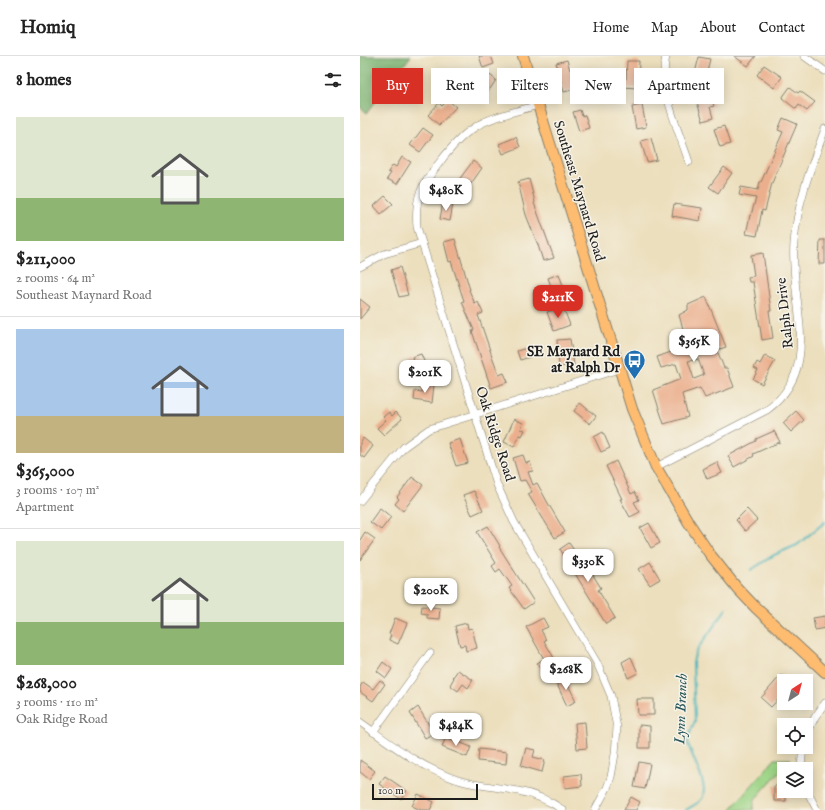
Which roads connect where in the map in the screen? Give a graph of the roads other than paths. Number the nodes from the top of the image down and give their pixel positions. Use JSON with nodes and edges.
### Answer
{"nodes":[{"id":1,"x":523,"y":56,"type":"edge"},
{"id":2,"x":666,"y":56,"type":"edge"},
{"id":3,"x":804,"y":56,"type":"edge"},
{"id":4,"x":825,"y":71,"type":"edge"},
{"id":5,"x":538,"y":105,"type":"junction"},
{"id":6,"x":825,"y":129,"type":"edge"},
{"id":7,"x":689,"y":162,"type":"dead end"},
{"id":8,"x":422,"y":243,"type":"junction"},
{"id":9,"x":360,"y":267,"type":"edge"},
{"id":10,"x":619,"y":369,"type":"junction"},
{"id":11,"x":474,"y":414,"type":"junction"},
{"id":12,"x":656,"y":467,"type":"junction"},
{"id":13,"x":360,"y":501,"type":"edge"},
{"id":14,"x":430,"y":653,"type":"dead end"},
{"id":15,"x":825,"y":671,"type":"edge"},
{"id":16,"x":825,"y":703,"type":"edge"},
{"id":17,"x":813,"y":721,"type":"edge"},
{"id":18,"x":360,"y":722,"type":"edge"},
{"id":19,"x":373,"y":732,"type":"junction"},
{"id":20,"x":810,"y":798,"type":"edge"},
{"id":21,"x":563,"y":810,"type":"edge"},
{"id":22,"x":595,"y":810,"type":"edge"},
{"id":23,"x":817,"y":810,"type":"edge"}],
"edges":[{"from":1,"to":5,"type":"main road","name":"Southeast Maynard Road"},
{"from":2,"to":7,"type":"street"},
{"from":3,"to":4,"type":"street"},
{"from":5,"to":8,"type":"street","name":"Oak Ridge Road"},
{"from":5,"to":10,"type":"main road","name":"Southeast Maynard Road"},
{"from":6,"to":12,"type":"street","name":"Ralph Drive"},
{"from":8,"to":9,"type":"street"},
{"from":8,"to":11,"type":"street","name":"Oak Ridge Road"},
{"from":10,"to":11,"type":"street"},
{"from":10,"to":12,"type":"main road","name":"Southeast Maynard Road"},
{"from":11,"to":13,"type":"street"},
{"from":11,"to":22,"type":"street","name":"Oak Ridge Road"},
{"from":12,"to":15,"type":"main road","name":"Southeast Maynard Road"},
{"from":14,"to":19,"type":"street"},
{"from":16,"to":17,"type":"street"},
{"from":18,"to":19,"type":"street"},
{"from":19,"to":21,"type":"street"},
{"from":20,"to":23,"type":"street"}]}
